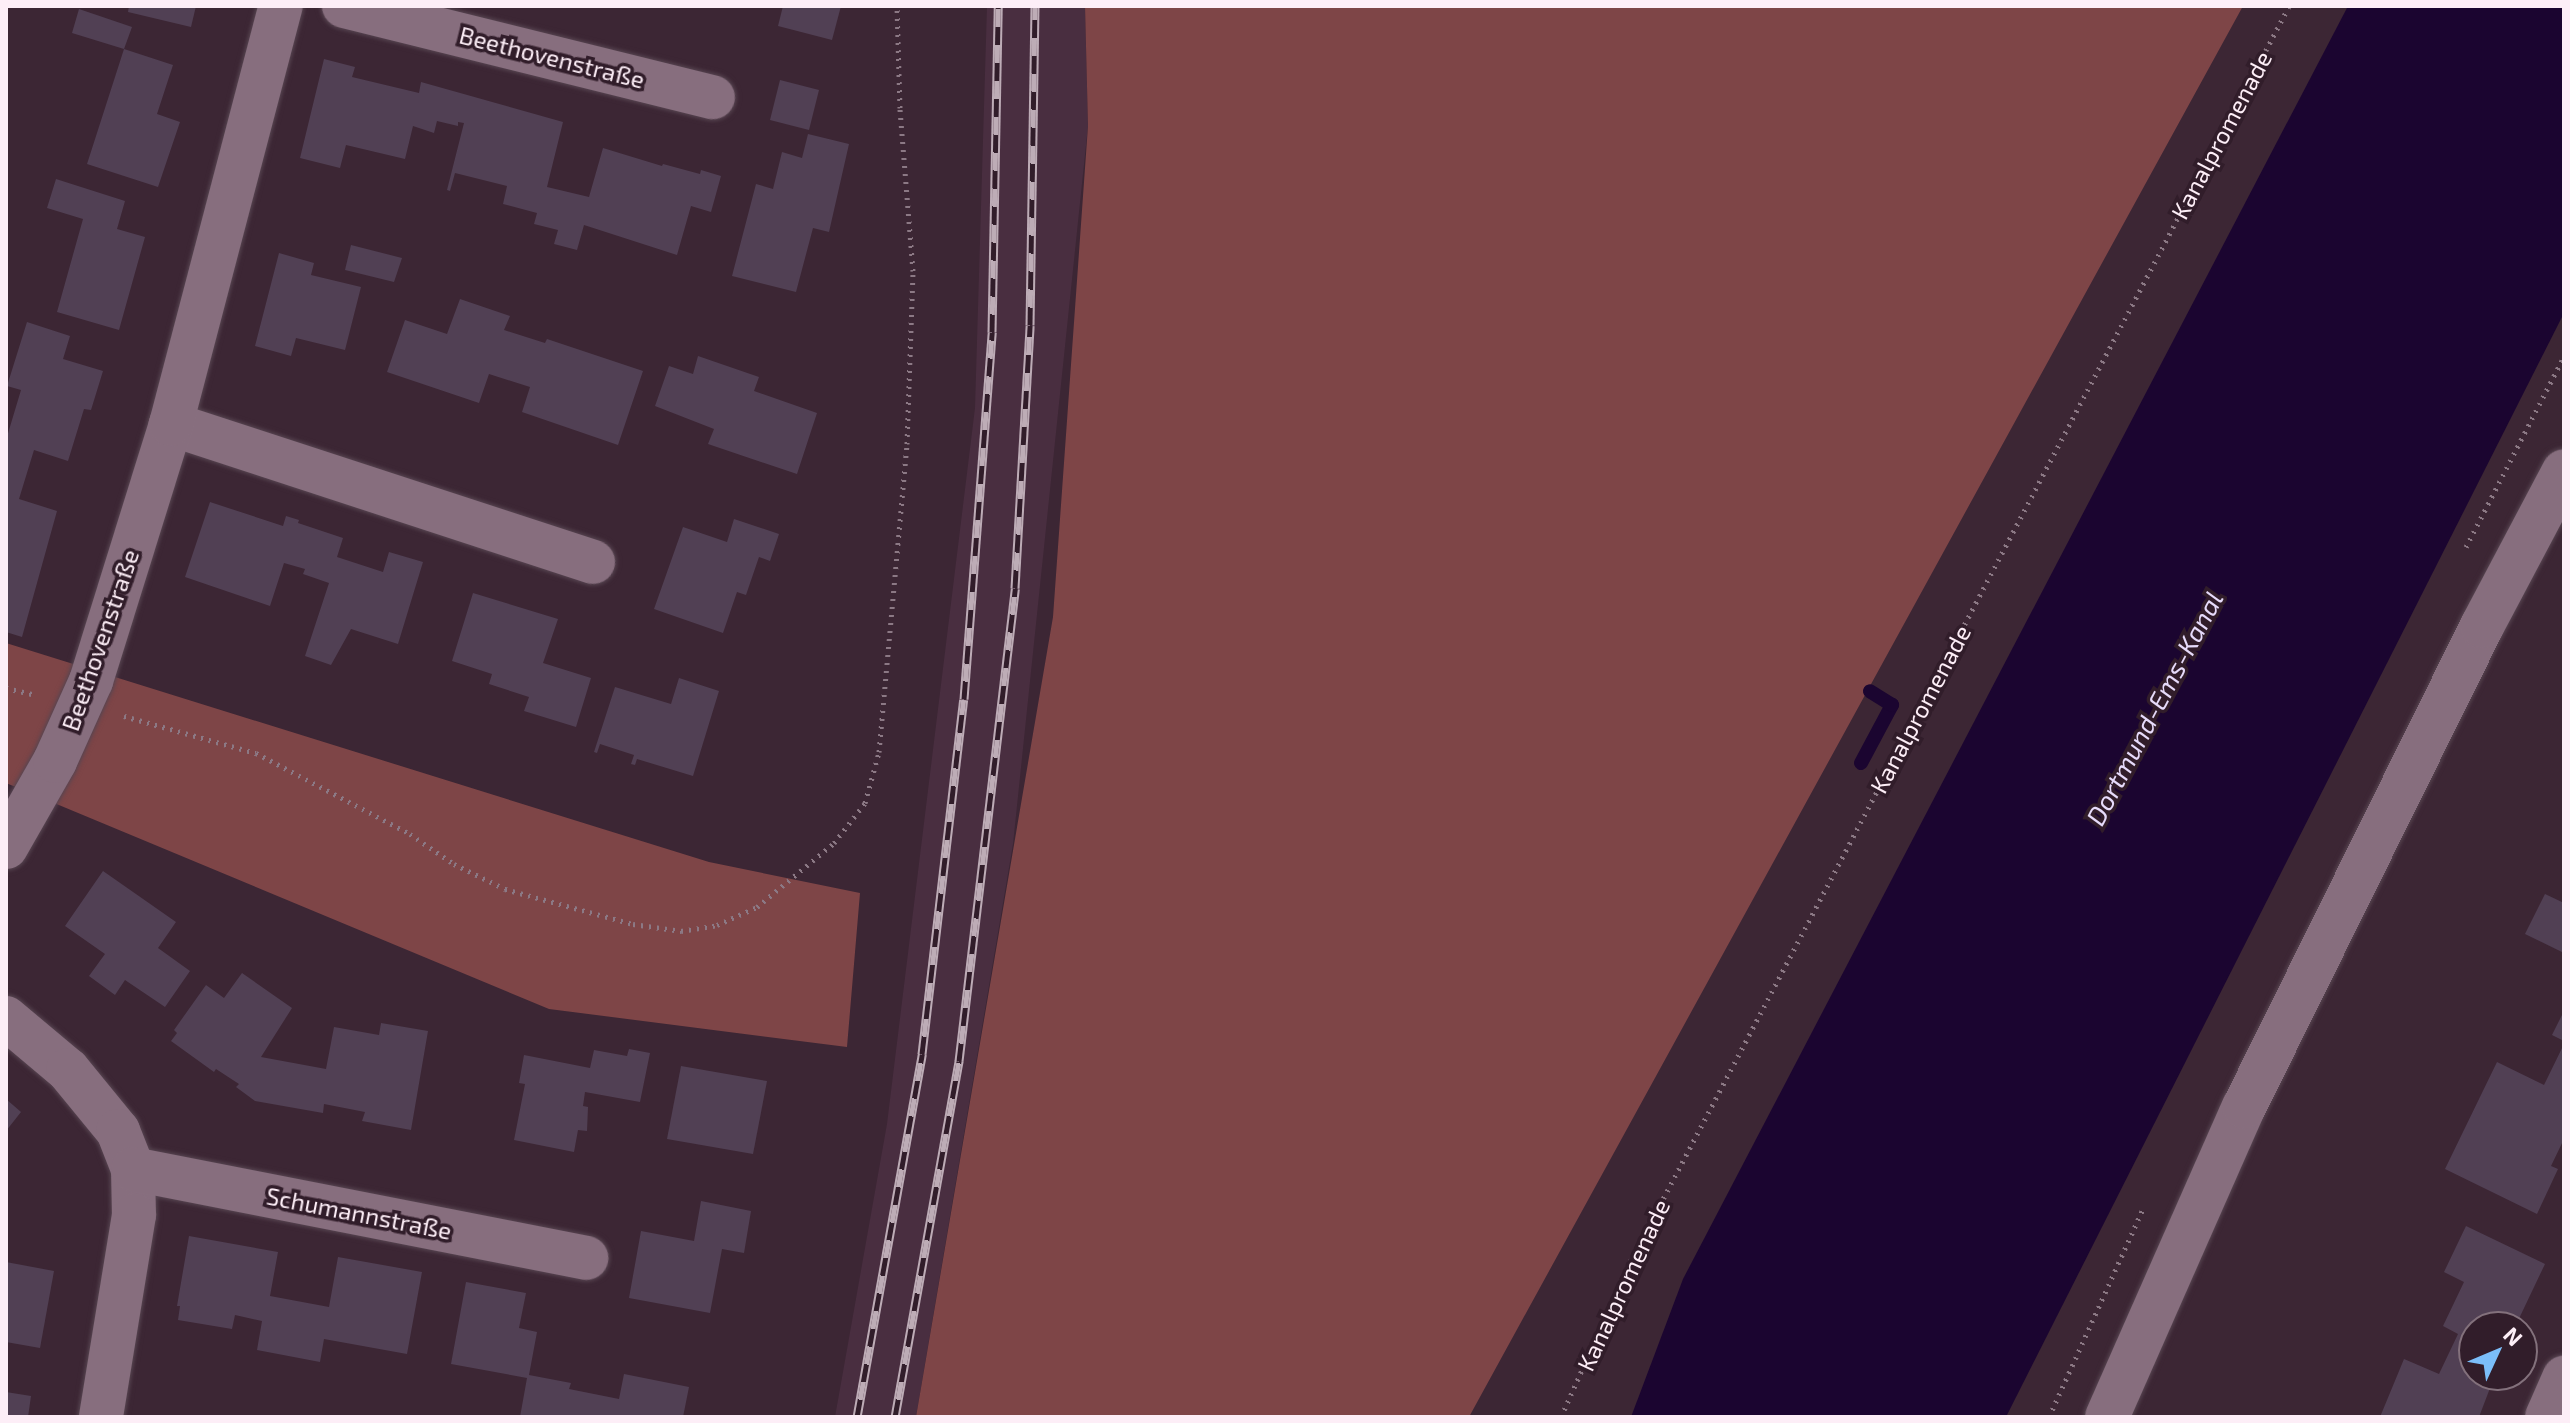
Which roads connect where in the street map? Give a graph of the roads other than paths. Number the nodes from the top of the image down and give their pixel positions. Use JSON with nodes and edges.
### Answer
{"nodes":[{"id":1,"x":281,"y":6,"type":"edge"},
{"id":2,"x":344,"y":6,"type":"edge"},
{"id":3,"x":713,"y":97,"type":"dead end"},
{"id":4,"x":171,"y":424,"type":"junction"},
{"id":5,"x":2564,"y":471,"type":"edge"},
{"id":6,"x":593,"y":562,"type":"dead end"},
{"id":7,"x":6,"y":847,"type":"edge"},
{"id":8,"x":6,"y":1018,"type":"edge"},
{"id":9,"x":133,"y":1169,"type":"junction"},
{"id":10,"x":586,"y":1258,"type":"dead end"},
{"id":11,"x":2564,"y":1378,"type":"edge"},
{"id":12,"x":101,"y":1417,"type":"edge"},
{"id":13,"x":2107,"y":1417,"type":"edge"},
{"id":14,"x":2547,"y":1417,"type":"edge"}],
"edges":[{"from":1,"to":4,"type":"street","name":"Beethovenstraße"},
{"from":2,"to":3,"type":"street","name":"Beethovenstraße"},
{"from":4,"to":6,"type":"street"},
{"from":4,"to":7,"type":"street","name":"Beethovenstraße"},
{"from":5,"to":13,"type":"street"},
{"from":8,"to":9,"type":"street"},
{"from":9,"to":10,"type":"street","name":"Schumannstraße"},
{"from":9,"to":12,"type":"street"},
{"from":11,"to":14,"type":"street"}]}
